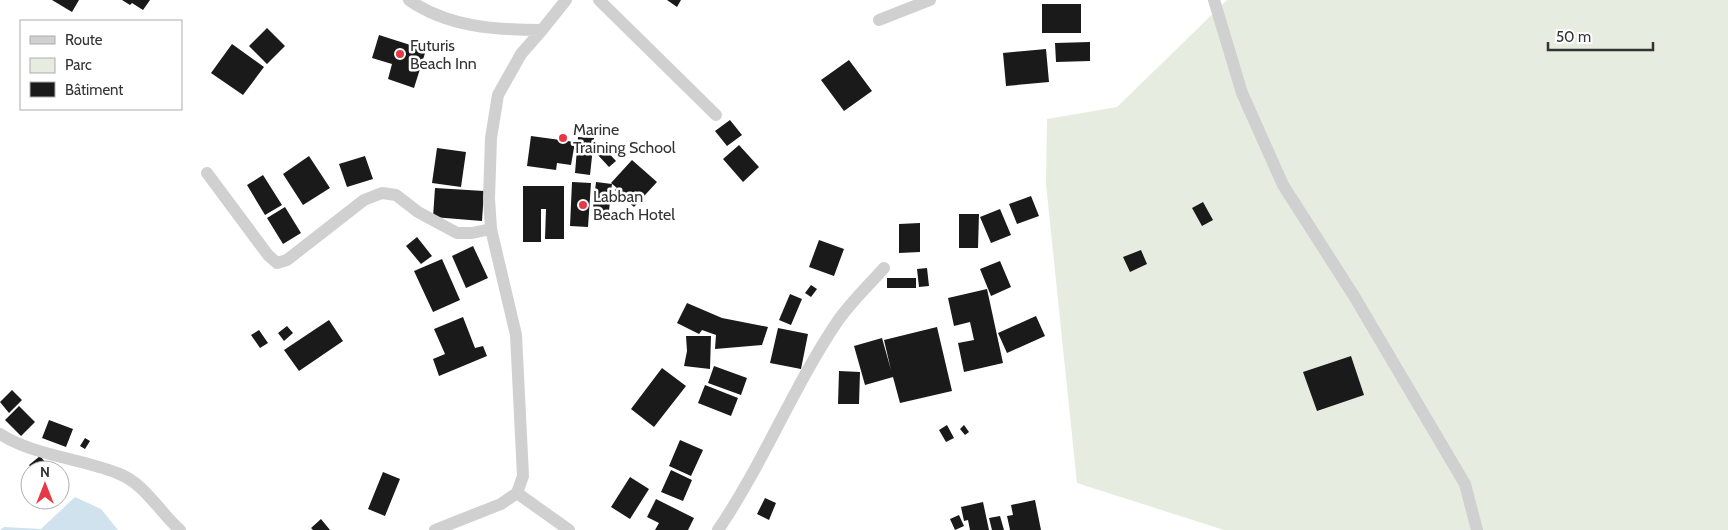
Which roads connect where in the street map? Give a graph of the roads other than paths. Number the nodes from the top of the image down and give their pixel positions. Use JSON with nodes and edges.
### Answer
{"nodes":[{"id":1,"x":409,"y":0,"type":"edge"},
{"id":2,"x":566,"y":0,"type":"edge"},
{"id":3,"x":599,"y":0,"type":"edge"},
{"id":4,"x":930,"y":0,"type":"edge"},
{"id":5,"x":1214,"y":0,"type":"edge"},
{"id":6,"x":879,"y":20,"type":"dead end"},
{"id":7,"x":542,"y":30,"type":"junction"},
{"id":8,"x":716,"y":115,"type":"dead end"},
{"id":9,"x":207,"y":173,"type":"dead end"},
{"id":10,"x":492,"y":229,"type":"junction"},
{"id":11,"x":884,"y":268,"type":"dead end"},
{"id":12,"x":0,"y":434,"type":"edge"},
{"id":13,"x":517,"y":493,"type":"junction"},
{"id":14,"x":180,"y":530,"type":"edge"},
{"id":15,"x":435,"y":530,"type":"edge"},
{"id":16,"x":570,"y":530,"type":"edge"},
{"id":17,"x":718,"y":530,"type":"edge"},
{"id":18,"x":1477,"y":530,"type":"edge"}],
"edges":[{"from":1,"to":7,"type":"street"},
{"from":2,"to":7,"type":"street"},
{"from":3,"to":8,"type":"street"},
{"from":4,"to":6,"type":"street"},
{"from":5,"to":18,"type":"street"},
{"from":7,"to":10,"type":"street"},
{"from":9,"to":10,"type":"street"},
{"from":10,"to":13,"type":"street"},
{"from":11,"to":17,"type":"street"},
{"from":12,"to":14,"type":"street"},
{"from":13,"to":15,"type":"street"},
{"from":13,"to":16,"type":"street"}]}
